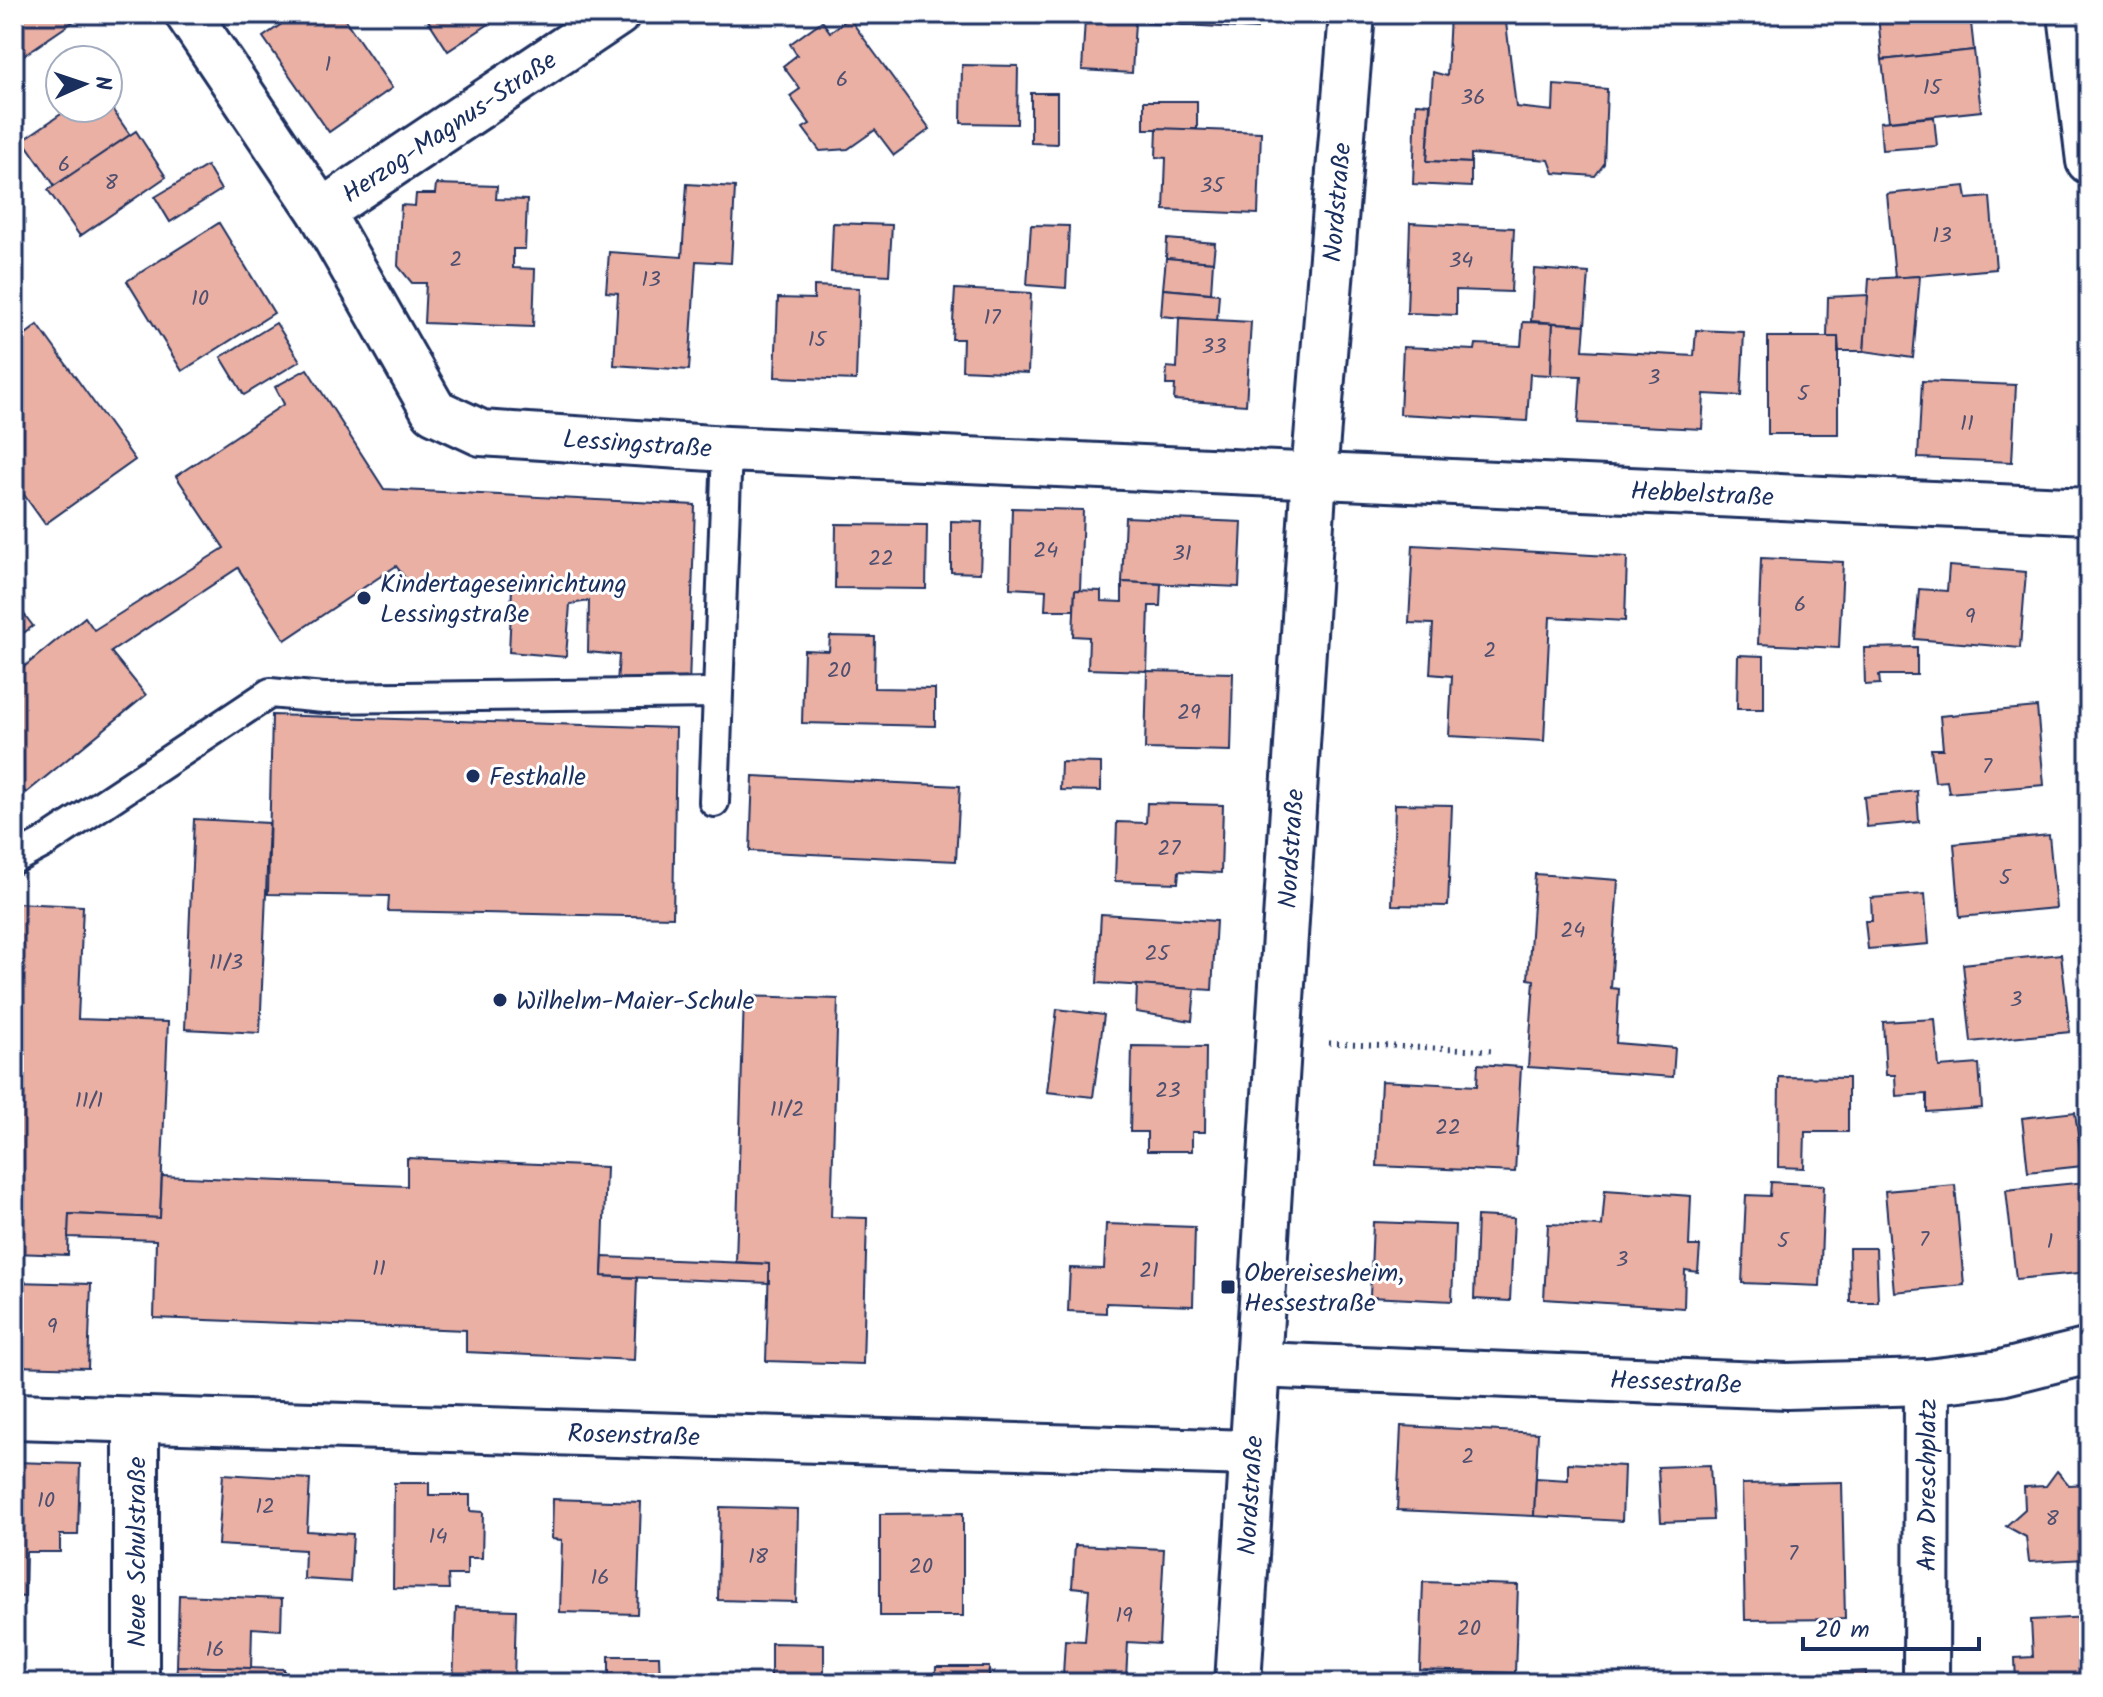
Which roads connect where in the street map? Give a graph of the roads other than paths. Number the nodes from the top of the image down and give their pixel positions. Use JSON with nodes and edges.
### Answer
{"nodes":[{"id":1,"x":188,"y":14,"type":"edge"},
{"id":2,"x":617,"y":14,"type":"edge"},
{"id":3,"x":1352,"y":14,"type":"edge"},
{"id":4,"x":2071,"y":14,"type":"edge"},
{"id":5,"x":2089,"y":161,"type":"edge"},
{"id":6,"x":321,"y":212,"type":"junction"},
{"id":7,"x":727,"y":449,"type":"junction"},
{"id":8,"x":1314,"y":475,"type":"junction"},
{"id":9,"x":2089,"y":511,"type":"edge"},
{"id":10,"x":716,"y":693,"type":"junction"},
{"id":11,"x":714,"y":802,"type":"dead end"},
{"id":12,"x":14,"y":859,"type":"edge"},
{"id":13,"x":2089,"y":1351,"type":"edge"},
{"id":14,"x":1258,"y":1365,"type":"junction"},
{"id":15,"x":1927,"y":1382,"type":"junction"},
{"id":16,"x":14,"y":1416,"type":"edge"},
{"id":17,"x":136,"y":1421,"type":"junction"},
{"id":18,"x":1252,"y":1453,"type":"junction"},
{"id":19,"x":136,"y":1683,"type":"edge"},
{"id":20,"x":1238,"y":1683,"type":"edge"},
{"id":21,"x":1926,"y":1683,"type":"edge"}],
"edges":[{"from":1,"to":6,"type":"street","name":"Lessingstraße"},
{"from":2,"to":6,"type":"street","name":"Herzog-Magnus-Straße"},
{"from":3,"to":8,"type":"street","name":"Nordstraße"},
{"from":4,"to":5,"type":"street"},
{"from":6,"to":7,"type":"street","name":"Lessingstraße"},
{"from":7,"to":8,"type":"street","name":"Lessingstraße"},
{"from":7,"to":10,"type":"lane"},
{"from":8,"to":9,"type":"street","name":"Hebbelstraße"},
{"from":8,"to":14,"type":"street","name":"Nordstraße"},
{"from":10,"to":11,"type":"lane"},
{"from":10,"to":12,"type":"lane"},
{"from":13,"to":15,"type":"street","name":"Hessestraße"},
{"from":14,"to":15,"type":"street","name":"Hessestraße"},
{"from":14,"to":18,"type":"street","name":"Nordstraße"},
{"from":15,"to":21,"type":"street","name":"Am Dreschplatz"},
{"from":16,"to":17,"type":"street","name":"Rosenstraße"},
{"from":17,"to":18,"type":"street","name":"Rosenstraße"},
{"from":17,"to":19,"type":"street","name":"Neue Schulstraße"},
{"from":18,"to":20,"type":"street","name":"Nordstraße"}]}
